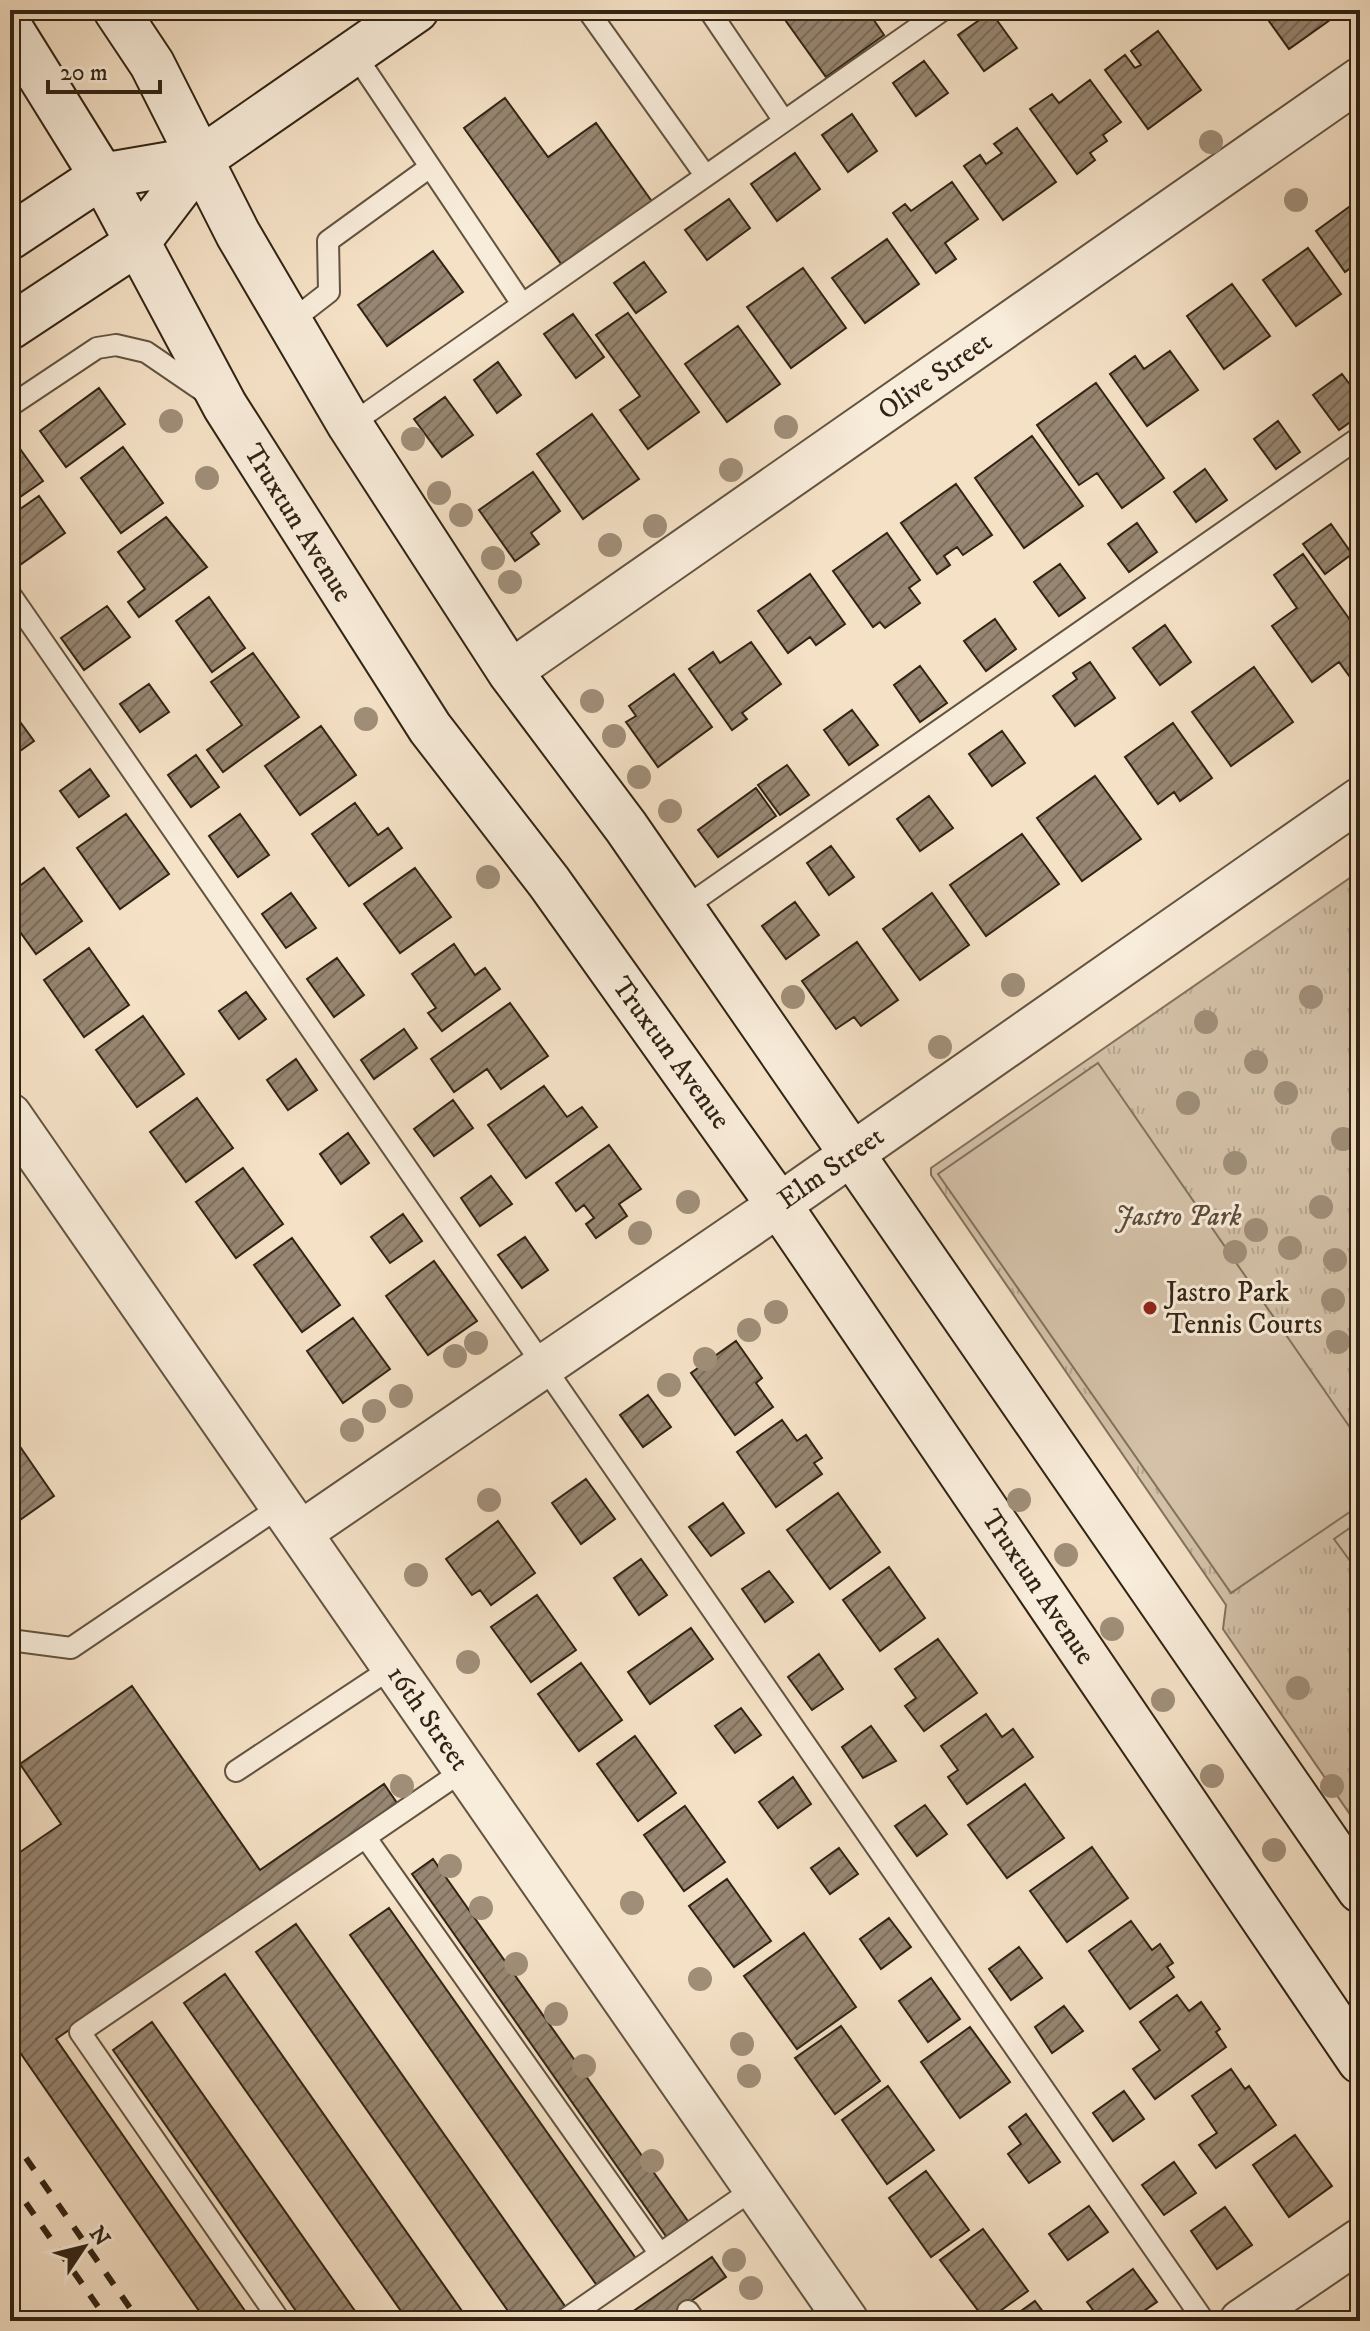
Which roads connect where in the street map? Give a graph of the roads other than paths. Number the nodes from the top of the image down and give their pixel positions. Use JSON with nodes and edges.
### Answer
{"nodes":[{"id":1,"x":116,"y":10,"type":"edge"},
{"id":2,"x":416,"y":10,"type":"edge"},
{"id":3,"x":593,"y":10,"type":"edge"},
{"id":4,"x":709,"y":10,"type":"edge"},
{"id":5,"x":943,"y":10,"type":"edge"},
{"id":6,"x":10,"y":28,"type":"edge"},
{"id":7,"x":354,"y":53,"type":"junction"},
{"id":8,"x":1360,"y":79,"type":"edge"},
{"id":9,"x":784,"y":121,"type":"junction"},
{"id":10,"x":201,"y":159,"type":"junction"},
{"id":11,"x":430,"y":167,"type":"junction"},
{"id":12,"x":705,"y":175,"type":"junction"},
{"id":13,"x":102,"y":176,"type":"junction"},
{"id":14,"x":10,"y":237,"type":"edge"},
{"id":15,"x":137,"y":243,"type":"junction"},
{"id":16,"x":522,"y":304,"type":"junction"},
{"id":17,"x":289,"y":323,"type":"junction"},
{"id":18,"x":10,"y":327,"type":"edge"},
{"id":19,"x":10,"y":406,"type":"edge"},
{"id":20,"x":225,"y":406,"type":"junction"},
{"id":21,"x":350,"y":425,"type":"junction"},
{"id":22,"x":1360,"y":437,"type":"edge"},
{"id":23,"x":10,"y":594,"type":"edge"},
{"id":24,"x":510,"y":672,"type":"junction"},
{"id":25,"x":1360,"y":799,"type":"edge"},
{"id":26,"x":681,"y":910,"type":"junction"},
{"id":27,"x":10,"y":1115,"type":"edge"},
{"id":28,"x":851,"y":1154,"type":"junction"},
{"id":29,"x":779,"y":1205,"type":"junction"},
{"id":30,"x":543,"y":1366,"type":"junction"},
{"id":31,"x":290,"y":1519,"type":"junction"},
{"id":32,"x":10,"y":1640,"type":"edge"},
{"id":33,"x":393,"y":1667,"type":"junction"},
{"id":34,"x":464,"y":1770,"type":"junction"},
{"id":35,"x":236,"y":1771,"type":"dead end"},
{"id":36,"x":366,"y":1838,"type":"junction"},
{"id":37,"x":1360,"y":1890,"type":"edge"},
{"id":38,"x":1360,"y":2061,"type":"edge"},
{"id":39,"x":755,"y":2188,"type":"junction"},
{"id":40,"x":1360,"y":2240,"type":"edge"},
{"id":41,"x":660,"y":2254,"type":"junction"},
{"id":42,"x":838,"y":2318,"type":"edge"},
{"id":43,"x":280,"y":2321,"type":"edge"},
{"id":44,"x":563,"y":2321,"type":"edge"},
{"id":45,"x":1204,"y":2321,"type":"edge"},
{"id":46,"x":1241,"y":2321,"type":"edge"}],
"edges":[{"from":1,"to":10,"type":"main road"},
{"from":2,"to":7,"type":"main road"},
{"from":3,"to":12,"type":"lane"},
{"from":4,"to":9,"type":"lane"},
{"from":5,"to":9,"type":"lane"},
{"from":6,"to":13,"type":"main road","name":"Truxtun Avenue"},
{"from":7,"to":10,"type":"main road"},
{"from":7,"to":11,"type":"lane"},
{"from":8,"to":24,"type":"street","name":"Olive Street"},
{"from":9,"to":12,"type":"lane"},
{"from":10,"to":13,"type":"main road"},
{"from":10,"to":15,"type":"main road"},
{"from":10,"to":17,"type":"main road"},
{"from":11,"to":16,"type":"lane"},
{"from":11,"to":17,"type":"lane"},
{"from":12,"to":16,"type":"lane"},
{"from":13,"to":14,"type":"main road"},
{"from":13,"to":15,"type":"main road","name":"Truxtun Avenue"},
{"from":15,"to":18,"type":"main road"},
{"from":15,"to":20,"type":"main road","name":"Truxtun Avenue"},
{"from":16,"to":21,"type":"lane"},
{"from":17,"to":21,"type":"main road"},
{"from":19,"to":20,"type":"lane"},
{"from":20,"to":29,"type":"main road","name":"Truxtun Avenue"},
{"from":21,"to":24,"type":"main road"},
{"from":22,"to":26,"type":"lane"},
{"from":23,"to":30,"type":"lane"},
{"from":24,"to":26,"type":"main road"},
{"from":25,"to":28,"type":"street","name":"Elm Street"},
{"from":26,"to":28,"type":"main road"},
{"from":27,"to":31,"type":"street","name":"16th Street"},
{"from":28,"to":29,"type":"street","name":"Elm Street"},
{"from":28,"to":37,"type":"main road"},
{"from":29,"to":30,"type":"street","name":"Elm Street"},
{"from":29,"to":38,"type":"main road","name":"Truxtun Avenue"},
{"from":30,"to":31,"type":"street","name":"Elm Street"},
{"from":30,"to":45,"type":"lane"},
{"from":31,"to":32,"type":"lane"},
{"from":31,"to":33,"type":"street","name":"16th Street"},
{"from":33,"to":34,"type":"street","name":"16th Street"},
{"from":33,"to":35,"type":"lane"},
{"from":34,"to":36,"type":"lane"},
{"from":34,"to":39,"type":"street","name":"16th Street"},
{"from":36,"to":41,"type":"lane"},
{"from":36,"to":43,"type":"lane"},
{"from":39,"to":41,"type":"lane"},
{"from":39,"to":42,"type":"street","name":"16th Street"},
{"from":40,"to":46,"type":"street"},
{"from":41,"to":44,"type":"lane"}]}
